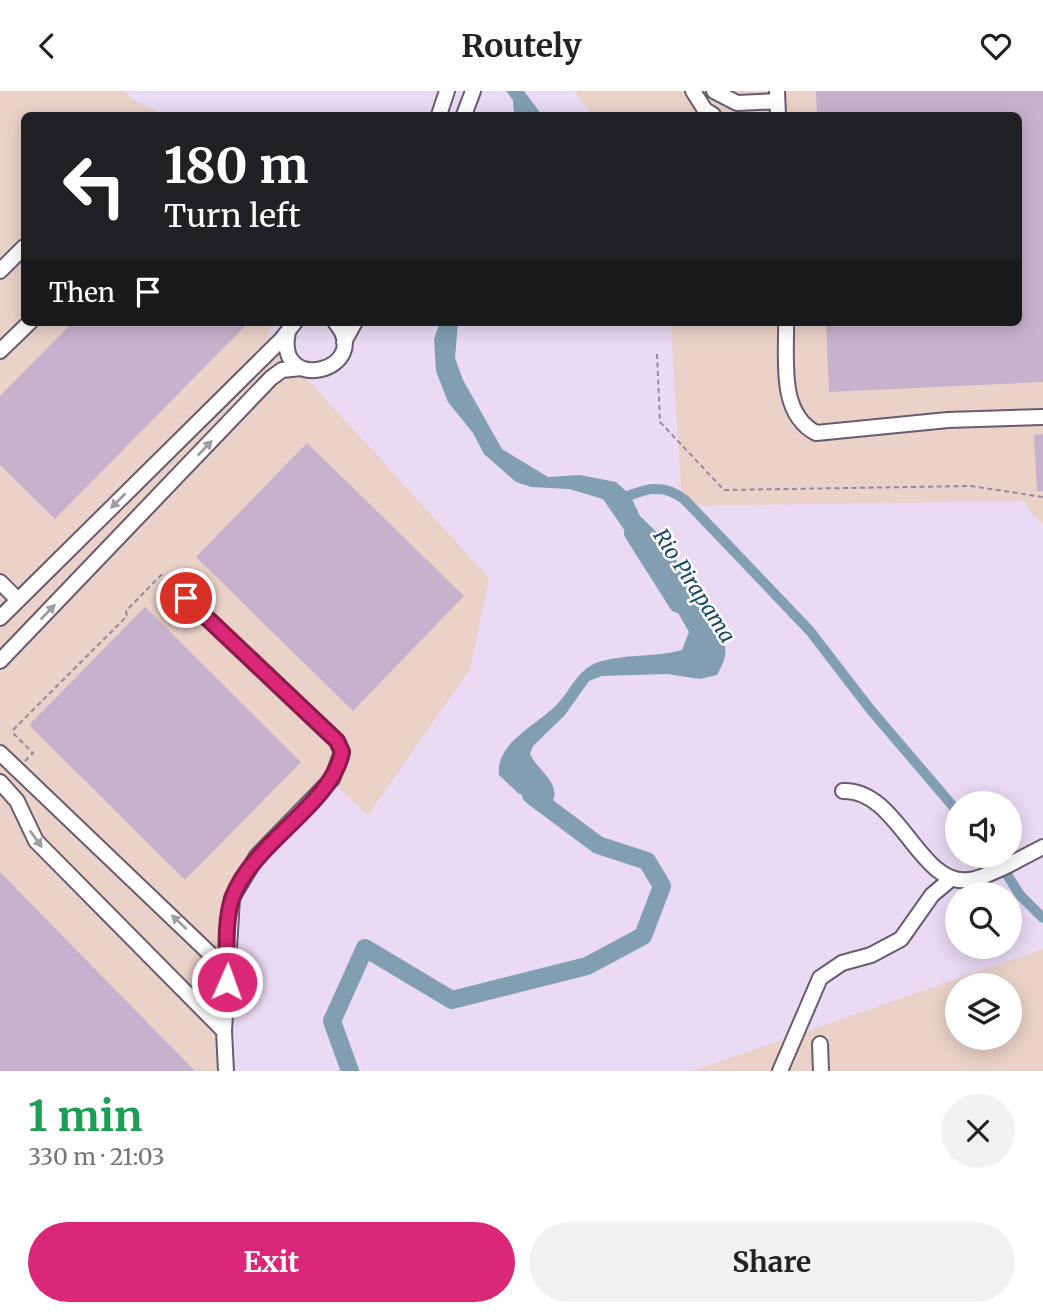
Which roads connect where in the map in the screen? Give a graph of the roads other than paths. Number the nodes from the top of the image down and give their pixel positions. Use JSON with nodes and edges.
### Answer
{"nodes":[{"id":1,"x":447,"y":91,"type":"edge"},
{"id":2,"x":473,"y":91,"type":"edge"},
{"id":3,"x":693,"y":91,"type":"edge"},
{"id":4,"x":714,"y":91,"type":"edge"},
{"id":5,"x":777,"y":103,"type":"edge"},
{"id":6,"x":440,"y":112,"type":"edge"},
{"id":7,"x":465,"y":112,"type":"edge"},
{"id":8,"x":709,"y":112,"type":"edge"},
{"id":9,"x":21,"y":250,"type":"edge"},
{"id":10,"x":0,"y":271,"type":"edge"},
{"id":11,"x":26,"y":326,"type":"edge"},
{"id":12,"x":337,"y":326,"type":"edge"},
{"id":13,"x":353,"y":326,"type":"edge"},
{"id":14,"x":786,"y":326,"type":"edge"},
{"id":15,"x":292,"y":327,"type":"edge"},
{"id":16,"x":344,"y":342,"type":"junction"},
{"id":17,"x":0,"y":351,"type":"edge"},
{"id":18,"x":301,"y":368,"type":"junction"},
{"id":19,"x":1043,"y":417,"type":"edge"},
{"id":20,"x":0,"y":582,"type":"edge"},
{"id":21,"x":186,"y":598,"type":"road end"},
{"id":22,"x":18,"y":600,"type":"junction"},
{"id":23,"x":0,"y":618,"type":"edge"},
{"id":24,"x":0,"y":661,"type":"edge"},
{"id":25,"x":0,"y":753,"type":"edge"},
{"id":26,"x":0,"y":782,"type":"edge"},
{"id":27,"x":844,"y":791,"type":"dead end"},
{"id":28,"x":1043,"y":848,"type":"edge"},
{"id":29,"x":951,"y":879,"type":"junction"},
{"id":30,"x":227,"y":970,"type":"junction"},
{"id":31,"x":224,"y":1031,"type":"junction"},
{"id":32,"x":820,"y":1044,"type":"dead end"},
{"id":33,"x":226,"y":1071,"type":"edge"},
{"id":34,"x":780,"y":1071,"type":"edge"},
{"id":35,"x":821,"y":1071,"type":"edge"}],
"edges":[{"from":1,"to":6,"type":"street"},
{"from":2,"to":7,"type":"street"},
{"from":3,"to":8,"type":"street"},
{"from":4,"to":5,"type":"street"},
{"from":9,"to":10,"type":"street"},
{"from":11,"to":17,"type":"street"},
{"from":12,"to":16,"type":"street"},
{"from":13,"to":16,"type":"street"},
{"from":14,"to":19,"type":"street"},
{"from":15,"to":18,"type":"street"},
{"from":15,"to":22,"type":"street","one_way":true},
{"from":16,"to":18,"type":"street"},
{"from":24,"to":18,"type":"street","one_way":true},
{"from":20,"to":22,"type":"street"},
{"from":21,"to":30,"type":"street"},
{"from":22,"to":23,"type":"street"},
{"from":30,"to":25,"type":"street","one_way":true},
{"from":26,"to":31,"type":"street","one_way":true},
{"from":27,"to":29,"type":"street"},
{"from":28,"to":29,"type":"street"},
{"from":29,"to":34,"type":"street"},
{"from":30,"to":31,"type":"street"},
{"from":31,"to":33,"type":"street"},
{"from":32,"to":35,"type":"street"}]}
